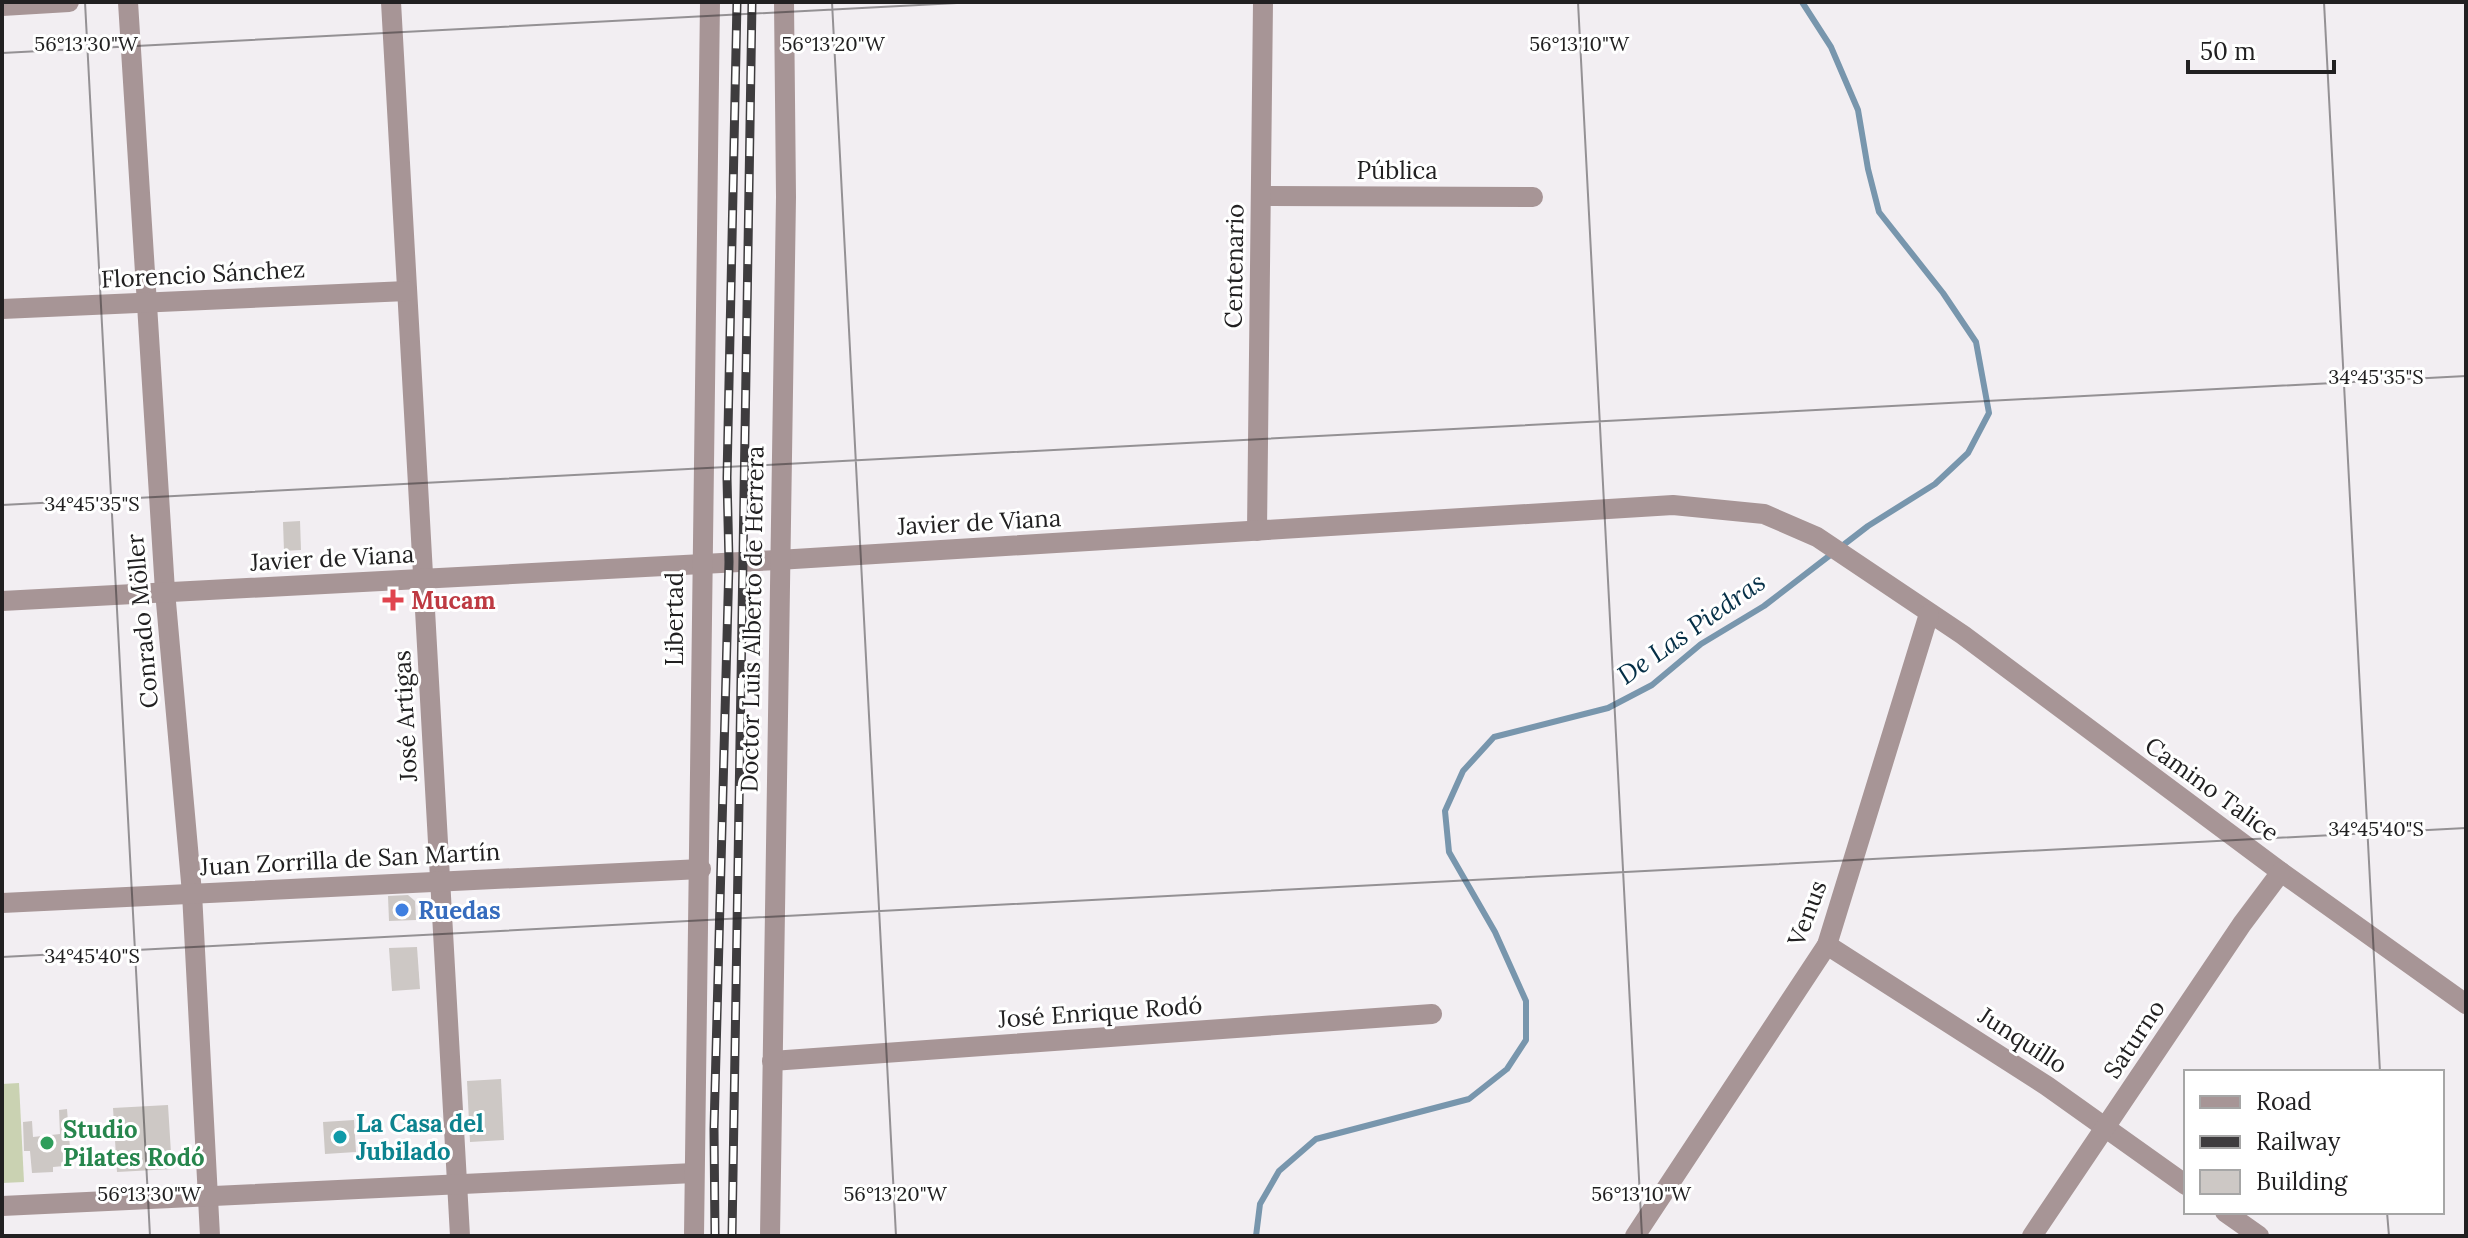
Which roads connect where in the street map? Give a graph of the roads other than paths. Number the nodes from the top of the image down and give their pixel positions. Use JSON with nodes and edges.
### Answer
{"nodes":[{"id":1,"x":69,"y":2,"type":"edge"},
{"id":2,"x":128,"y":2,"type":"edge"},
{"id":3,"x":391,"y":2,"type":"edge"},
{"id":4,"x":710,"y":2,"type":"edge"},
{"id":5,"x":784,"y":2,"type":"edge"},
{"id":6,"x":1263,"y":2,"type":"edge"},
{"id":7,"x":2,"y":6,"type":"edge"},
{"id":8,"x":1261,"y":196,"type":"junction"},
{"id":9,"x":1533,"y":197,"type":"dead end"},
{"id":10,"x":407,"y":291,"type":"junction"},
{"id":11,"x":146,"y":303,"type":"junction"},
{"id":12,"x":2,"y":309,"type":"edge"},
{"id":13,"x":1257,"y":531,"type":"junction"},
{"id":14,"x":778,"y":560,"type":"junction"},
{"id":15,"x":701,"y":563,"type":"junction"},
{"id":16,"x":423,"y":580,"type":"junction"},
{"id":17,"x":165,"y":591,"type":"junction"},
{"id":18,"x":2,"y":601,"type":"edge"},
{"id":19,"x":1929,"y":614,"type":"junction"},
{"id":20,"x":701,"y":869,"type":"junction"},
{"id":21,"x":2281,"y":872,"type":"junction"},
{"id":22,"x":441,"y":880,"type":"junction"},
{"id":23,"x":192,"y":893,"type":"junction"},
{"id":24,"x":2,"y":903,"type":"edge"},
{"id":25,"x":1827,"y":945,"type":"junction"},
{"id":26,"x":2466,"y":1004,"type":"edge"},
{"id":27,"x":1432,"y":1014,"type":"dead end"},
{"id":28,"x":772,"y":1061,"type":"junction"},
{"id":29,"x":2105,"y":1128,"type":"junction"},
{"id":30,"x":694,"y":1173,"type":"junction"},
{"id":31,"x":2184,"y":1184,"type":"edge"},
{"id":32,"x":457,"y":1185,"type":"junction"},
{"id":33,"x":209,"y":1197,"type":"junction"},
{"id":34,"x":2,"y":1206,"type":"edge"},
{"id":35,"x":2228,"y":1214,"type":"edge"},
{"id":36,"x":210,"y":1236,"type":"edge"},
{"id":37,"x":460,"y":1236,"type":"edge"},
{"id":38,"x":694,"y":1236,"type":"edge"},
{"id":39,"x":770,"y":1236,"type":"edge"},
{"id":40,"x":1635,"y":1236,"type":"edge"},
{"id":41,"x":2032,"y":1236,"type":"edge"},
{"id":42,"x":2259,"y":1236,"type":"edge"}],
"edges":[{"from":1,"to":7,"type":"street"},
{"from":2,"to":11,"type":"street","name":"Conrado Möller"},
{"from":3,"to":10,"type":"street","name":"José Artigas"},
{"from":4,"to":15,"type":"street","name":"Libertad"},
{"from":5,"to":14,"type":"street","name":"Doctor Luis Alberto de Herrera"},
{"from":6,"to":8,"type":"street","name":"Centenario"},
{"from":8,"to":9,"type":"street","name":"Pública"},
{"from":8,"to":13,"type":"street","name":"Centenario"},
{"from":10,"to":11,"type":"street","name":"Florencio Sánchez"},
{"from":10,"to":16,"type":"street","name":"José Artigas"},
{"from":11,"to":12,"type":"street","name":"Florencio Sánchez"},
{"from":11,"to":17,"type":"street","name":"Conrado Möller"},
{"from":13,"to":14,"type":"street","name":"Javier de Viana"},
{"from":13,"to":19,"type":"street","name":"Javier de Viana"},
{"from":14,"to":15,"type":"street","name":"Javier de Viana"},
{"from":14,"to":28,"type":"street","name":"Doctor Luis Alberto de Herrera"},
{"from":15,"to":16,"type":"street","name":"Javier de Viana"},
{"from":15,"to":20,"type":"street","name":"Libertad"},
{"from":16,"to":17,"type":"street","name":"Javier de Viana"},
{"from":16,"to":22,"type":"street","name":"José Artigas"},
{"from":17,"to":18,"type":"street","name":"Javier de Viana"},
{"from":17,"to":23,"type":"street","name":"Conrado Möller"},
{"from":19,"to":21,"type":"street","name":"Camino Talice"},
{"from":19,"to":25,"type":"street","name":"Venus"},
{"from":20,"to":22,"type":"street","name":"Juan Zorrilla de San Martín"},
{"from":20,"to":30,"type":"street","name":"Libertad"},
{"from":21,"to":26,"type":"street","name":"Camino Talice"},
{"from":21,"to":29,"type":"street","name":"Saturno"},
{"from":22,"to":23,"type":"street","name":"Juan Zorrilla de San Martín"},
{"from":22,"to":32,"type":"street","name":"José Artigas"},
{"from":23,"to":24,"type":"street","name":"Juan Zorrilla de San Martín"},
{"from":23,"to":33,"type":"street","name":"Conrado Möller"},
{"from":25,"to":29,"type":"street","name":"Junquillo"},
{"from":25,"to":40,"type":"street","name":"Venus"},
{"from":27,"to":28,"type":"street","name":"José Enrique Rodó"},
{"from":28,"to":39,"type":"street","name":"Doctor Luis Alberto de Herrera"},
{"from":29,"to":31,"type":"street","name":"Junquillo"},
{"from":29,"to":41,"type":"street","name":"Saturno"},
{"from":30,"to":32,"type":"street"},
{"from":30,"to":38,"type":"street","name":"Libertad"},
{"from":32,"to":33,"type":"street"},
{"from":32,"to":37,"type":"street","name":"José Artigas"},
{"from":33,"to":34,"type":"street"},
{"from":33,"to":36,"type":"street","name":"Conrado Möller"},
{"from":35,"to":42,"type":"street"}]}
